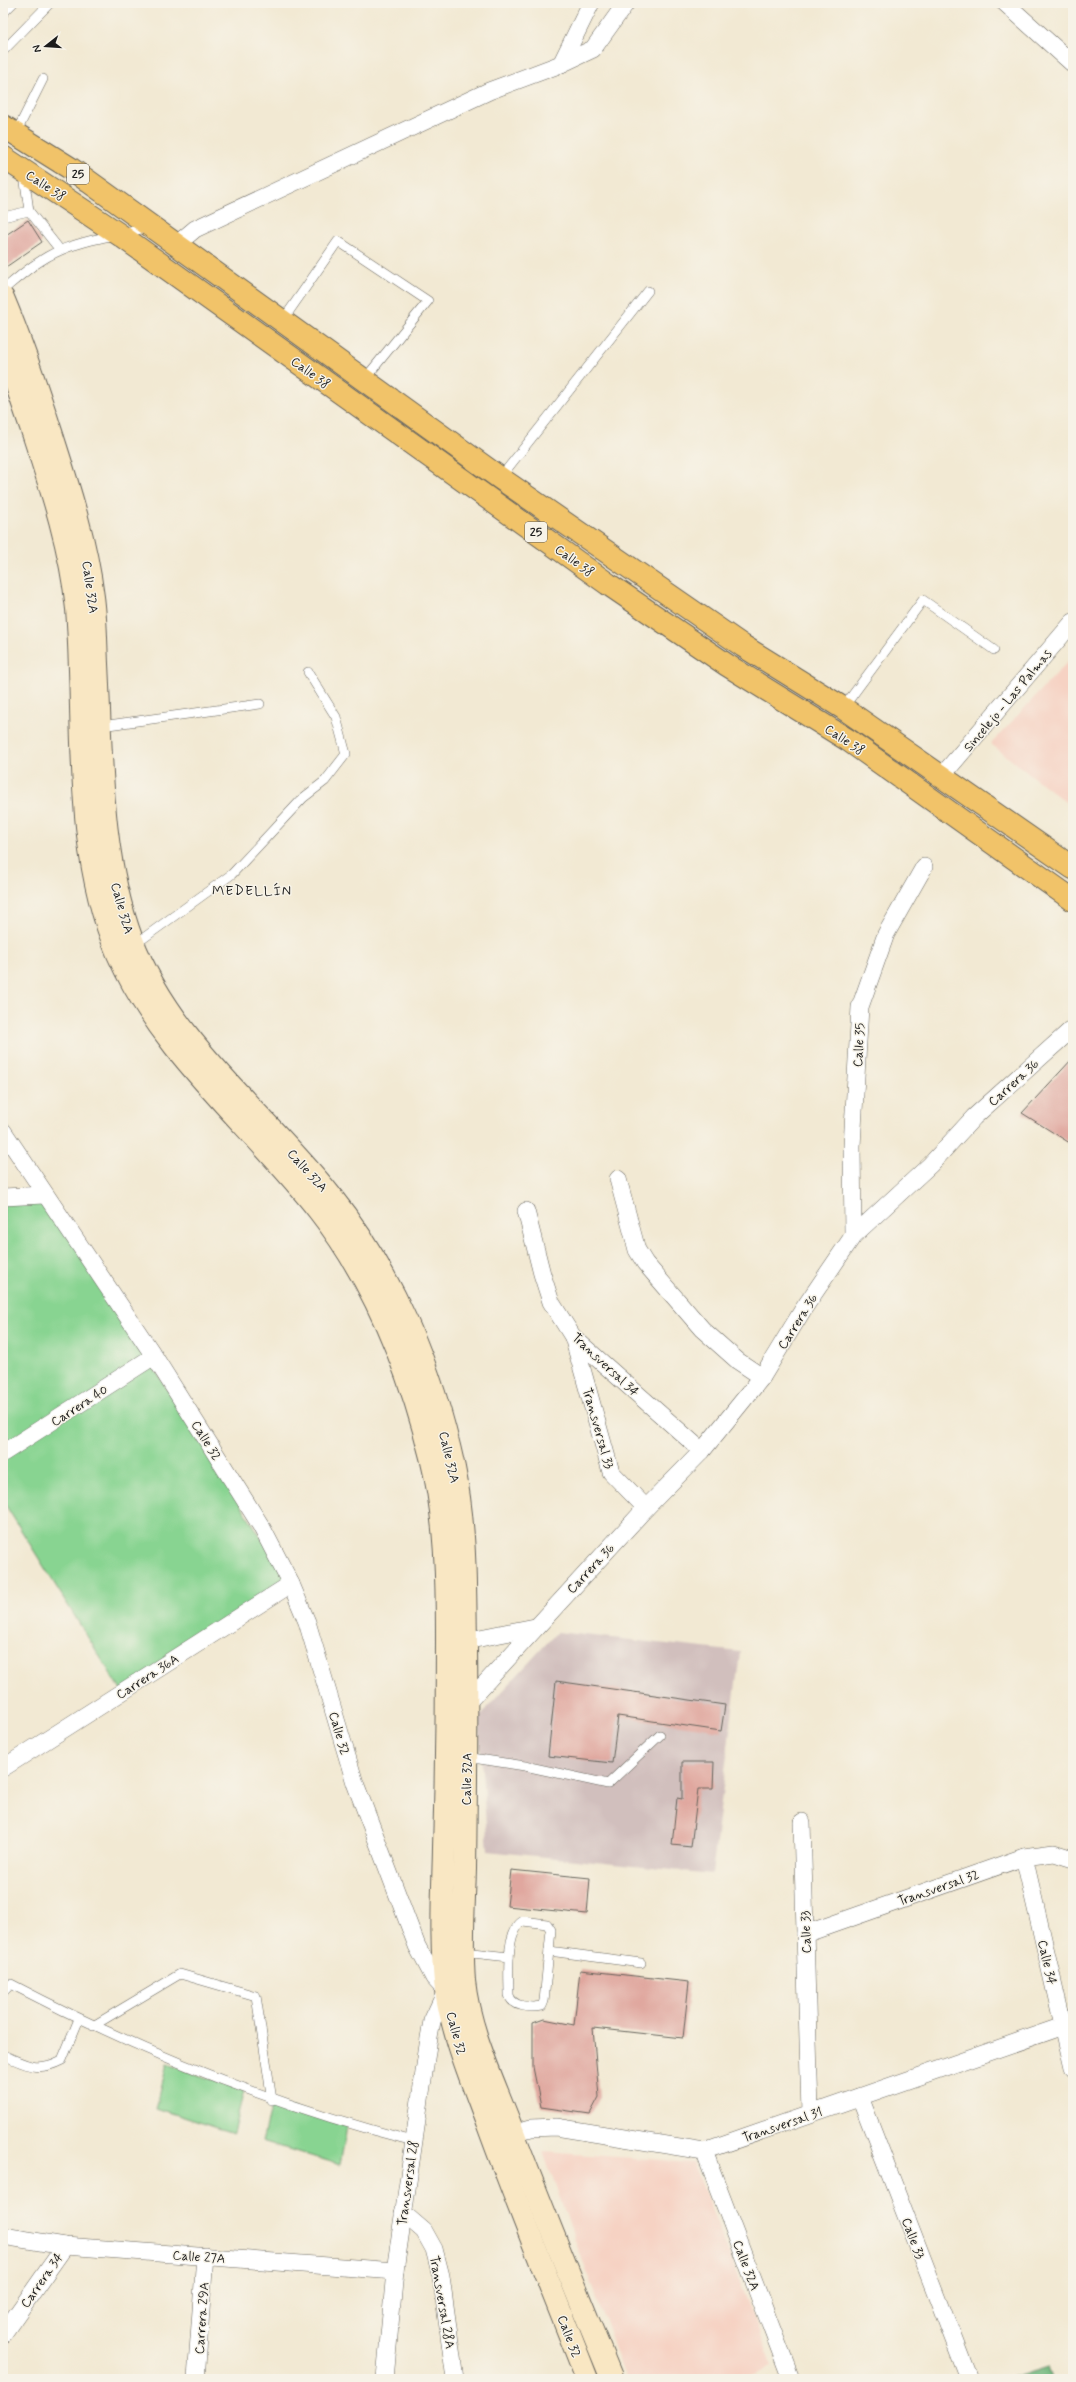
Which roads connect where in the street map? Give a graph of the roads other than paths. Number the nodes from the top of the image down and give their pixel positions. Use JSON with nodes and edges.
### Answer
{"nodes":[{"id":1,"x":13,"y":3,"type":"edge"},
{"id":2,"x":50,"y":3,"type":"edge"},
{"id":3,"x":591,"y":3,"type":"edge"},
{"id":4,"x":626,"y":3,"type":"edge"},
{"id":5,"x":1005,"y":3,"type":"edge"},
{"id":6,"x":3,"y":14,"type":"edge"},
{"id":7,"x":3,"y":51,"type":"edge"},
{"id":8,"x":561,"y":64,"type":"junction"},
{"id":9,"x":1073,"y":64,"type":"edge"},
{"id":10,"x":43,"y":79,"type":"dead end"},
{"id":11,"x":9,"y":129,"type":"edge"},
{"id":12,"x":3,"y":157,"type":"edge"},
{"id":13,"x":23,"y":170,"type":"junction"},
{"id":14,"x":29,"y":211,"type":"junction"},
{"id":15,"x":3,"y":217,"type":"edge"},
{"id":16,"x":150,"y":227,"type":"junction"},
{"id":17,"x":120,"y":235,"type":"junction"},
{"id":18,"x":176,"y":245,"type":"junction"},
{"id":19,"x":60,"y":250,"type":"junction"},
{"id":20,"x":3,"y":290,"type":"edge"},
{"id":21,"x":648,"y":291,"type":"dead end"},
{"id":22,"x":3,"y":298,"type":"edge"},
{"id":23,"x":282,"y":320,"type":"junction"},
{"id":24,"x":3,"y":348,"type":"edge"},
{"id":25,"x":364,"y":380,"type":"junction"},
{"id":26,"x":500,"y":478,"type":"junction"},
{"id":27,"x":1073,"y":622,"type":"edge"},
{"id":28,"x":994,"y":650,"type":"dead end"},
{"id":29,"x":308,"y":672,"type":"dead end"},
{"id":30,"x":260,"y":704,"type":"dead end"},
{"id":31,"x":843,"y":708,"type":"junction"},
{"id":32,"x":101,"y":726,"type":"junction"},
{"id":33,"x":941,"y":777,"type":"junction"},
{"id":34,"x":924,"y":867,"type":"dead end"},
{"id":35,"x":1073,"y":868,"type":"edge"},
{"id":36,"x":1073,"y":900,"type":"edge"},
{"id":37,"x":134,"y":945,"type":"junction"},
{"id":38,"x":1073,"y":1028,"type":"edge"},
{"id":39,"x":3,"y":1131,"type":"edge"},
{"id":40,"x":618,"y":1179,"type":"dead end"},
{"id":41,"x":44,"y":1195,"type":"junction"},
{"id":42,"x":3,"y":1197,"type":"edge"},
{"id":43,"x":526,"y":1211,"type":"dead end"},
{"id":44,"x":853,"y":1236,"type":"junction"},
{"id":45,"x":573,"y":1337,"type":"junction"},
{"id":46,"x":154,"y":1356,"type":"junction"},
{"id":47,"x":762,"y":1377,"type":"junction"},
{"id":48,"x":702,"y":1452,"type":"junction"},
{"id":49,"x":3,"y":1453,"type":"edge"},
{"id":50,"x":646,"y":1508,"type":"junction"},
{"id":51,"x":291,"y":1584,"type":"junction"},
{"id":52,"x":535,"y":1627,"type":"junction"},
{"id":53,"x":490,"y":1638,"type":"junction"},
{"id":54,"x":456,"y":1643,"type":"junction"},
{"id":55,"x":503,"y":1662,"type":"junction"},
{"id":56,"x":467,"y":1703,"type":"junction"},
{"id":57,"x":660,"y":1735,"type":"dead end"},
{"id":58,"x":466,"y":1757,"type":"junction"},
{"id":59,"x":5,"y":1762,"type":"edge"},
{"id":60,"x":802,"y":1822,"type":"dead end"},
{"id":61,"x":1024,"y":1857,"type":"junction"},
{"id":62,"x":1073,"y":1859,"type":"edge"},
{"id":63,"x":464,"y":1898,"type":"junction"},
{"id":64,"x":805,"y":1934,"type":"junction"},
{"id":65,"x":549,"y":1951,"type":"junction"},
{"id":66,"x":463,"y":1952,"type":"junction"},
{"id":67,"x":509,"y":1957,"type":"junction"},
{"id":68,"x":641,"y":1963,"type":"dead end"},
{"id":69,"x":446,"y":1991,"type":"junction"},
{"id":70,"x":3,"y":1992,"type":"edge"},
{"id":71,"x":79,"y":2019,"type":"junction"},
{"id":72,"x":93,"y":2026,"type":"junction"},
{"id":73,"x":1068,"y":2027,"type":"edge"},
{"id":74,"x":3,"y":2055,"type":"edge"},
{"id":75,"x":1073,"y":2068,"type":"edge"},
{"id":76,"x":492,"y":2078,"type":"junction"},
{"id":77,"x":860,"y":2097,"type":"junction"},
{"id":78,"x":272,"y":2100,"type":"junction"},
{"id":79,"x":810,"y":2113,"type":"junction"},
{"id":80,"x":503,"y":2136,"type":"junction"},
{"id":81,"x":413,"y":2141,"type":"junction"},
{"id":82,"x":704,"y":2151,"type":"junction"},
{"id":83,"x":403,"y":2213,"type":"junction"},
{"id":84,"x":3,"y":2236,"type":"edge"},
{"id":85,"x":65,"y":2246,"type":"junction"},
{"id":86,"x":205,"y":2256,"type":"junction"},
{"id":87,"x":395,"y":2271,"type":"junction"},
{"id":88,"x":3,"y":2334,"type":"edge"},
{"id":89,"x":196,"y":2379,"type":"edge"},
{"id":90,"x":385,"y":2379,"type":"edge"},
{"id":91,"x":455,"y":2379,"type":"edge"},
{"id":92,"x":587,"y":2379,"type":"edge"},
{"id":93,"x":612,"y":2379,"type":"edge"},
{"id":94,"x":791,"y":2379,"type":"edge"},
{"id":95,"x":969,"y":2379,"type":"edge"}],
"edges":[{"from":1,"to":6,"type":"lane"},
{"from":2,"to":7,"type":"lane"},
{"from":3,"to":8,"type":"street"},
{"from":4,"to":8,"type":"street"},
{"from":5,"to":9,"type":"street"},
{"from":8,"to":18,"type":"street"},
{"from":10,"to":11,"type":"lane"},
{"from":11,"to":16,"type":"highway","name":"Calle 38","number":"25"},
{"from":12,"to":13,"type":"highway","name":"Calle 38","number":"25"},
{"from":13,"to":14,"type":"lane"},
{"from":13,"to":17,"type":"highway","name":"Calle 38","number":"25"},
{"from":14,"to":15,"type":"lane"},
{"from":14,"to":19,"type":"lane"},
{"from":16,"to":17,"type":"lane"},
{"from":16,"to":18,"type":"highway","name":"Calle 38","number":"25"},
{"from":17,"to":19,"type":"lane"},
{"from":17,"to":36,"type":"highway","name":"Calle 38","number":"25"},
{"from":18,"to":23,"type":"highway","name":"Calle 38","number":"25"},
{"from":19,"to":20,"type":"lane"},
{"from":21,"to":26,"type":"lane"},
{"from":22,"to":32,"type":"main road","name":"Calle 32A"},
{"from":23,"to":25,"type":"highway","name":"Calle 38","number":"25"},
{"from":23,"to":25,"type":"lane"},
{"from":24,"to":54,"type":"main road","name":"Calle 32A"},
{"from":25,"to":26,"type":"highway","name":"Calle 38","number":"25"},
{"from":26,"to":31,"type":"highway","name":"Calle 38","number":"25"},
{"from":27,"to":33,"type":"street","name":"Sincelejo - Las Palmas"},
{"from":28,"to":31,"type":"lane"},
{"from":29,"to":37,"type":"lane"},
{"from":30,"to":32,"type":"lane"},
{"from":31,"to":33,"type":"highway","name":"Calle 38","number":"25"},
{"from":32,"to":37,"type":"main road","name":"Calle 32A"},
{"from":33,"to":35,"type":"highway","name":"Calle 38","number":"25"},
{"from":34,"to":44,"type":"street","name":"Calle 35"},
{"from":37,"to":54,"type":"main road","name":"Calle 32A"},
{"from":38,"to":44,"type":"street","name":"Carrera 36"},
{"from":39,"to":41,"type":"street","name":"Calle 32"},
{"from":40,"to":47,"type":"street"},
{"from":41,"to":42,"type":"street"},
{"from":41,"to":46,"type":"street","name":"Calle 32"},
{"from":43,"to":45,"type":"street","name":"Transversal 34"},
{"from":44,"to":47,"type":"street","name":"Carrera 36"},
{"from":45,"to":48,"type":"street","name":"Transversal 34"},
{"from":45,"to":50,"type":"street","name":"Transversal 33"},
{"from":46,"to":49,"type":"street","name":"Carrera 40"},
{"from":46,"to":51,"type":"street","name":"Calle 32"},
{"from":47,"to":48,"type":"street","name":"Carrera 36"},
{"from":48,"to":50,"type":"street","name":"Carrera 36"},
{"from":50,"to":52,"type":"street","name":"Carrera 36"},
{"from":51,"to":59,"type":"street","name":"Carrera 36A"},
{"from":51,"to":69,"type":"street","name":"Calle 32"},
{"from":52,"to":53,"type":"street"},
{"from":52,"to":55,"type":"street","name":"Carrera 36"},
{"from":53,"to":54,"type":"street"},
{"from":53,"to":55,"type":"street"},
{"from":54,"to":56,"type":"main road","name":"Calle 32A"},
{"from":54,"to":69,"type":"main road","name":"Calle 32A"},
{"from":55,"to":56,"type":"street","name":"Carrera 36"},
{"from":56,"to":58,"type":"main road","name":"Calle 32A"},
{"from":57,"to":58,"type":"lane"},
{"from":58,"to":63,"type":"main road","name":"Calle 32A"},
{"from":60,"to":64,"type":"street","name":"Calle 33"},
{"from":61,"to":62,"type":"street","name":"Transversal 32"},
{"from":61,"to":64,"type":"street","name":"Transversal 32"},
{"from":61,"to":73,"type":"street","name":"Calle 34"},
{"from":63,"to":66,"type":"main road","name":"Calle 32A"},
{"from":63,"to":69,"type":"main road"},
{"from":64,"to":79,"type":"street","name":"Calle 33"},
{"from":65,"to":67,"type":"lane"},
{"from":65,"to":67,"type":"lane"},
{"from":65,"to":68,"type":"lane"},
{"from":66,"to":67,"type":"lane"},
{"from":66,"to":76,"type":"main road","name":"Calle 32A"},
{"from":69,"to":76,"type":"main road"},
{"from":69,"to":80,"type":"main road","name":"Calle 32"},
{"from":69,"to":81,"type":"street","name":"Transversal 28"},
{"from":70,"to":71,"type":"lane"},
{"from":71,"to":72,"type":"lane"},
{"from":71,"to":74,"type":"lane"},
{"from":72,"to":78,"type":"lane"},
{"from":72,"to":78,"type":"lane"},
{"from":73,"to":75,"type":"street","name":"Calle 34"},
{"from":73,"to":77,"type":"street","name":"Transversal 31"},
{"from":76,"to":80,"type":"main road","name":"Calle 32"},
{"from":77,"to":79,"type":"street","name":"Transversal 31"},
{"from":77,"to":95,"type":"street","name":"Calle 33"},
{"from":78,"to":81,"type":"lane"},
{"from":79,"to":82,"type":"street","name":"Transversal 31"},
{"from":80,"to":82,"type":"street","name":"Transversal 31"},
{"from":80,"to":92,"type":"main road","name":"Calle 32"},
{"from":80,"to":93,"type":"main road","name":"Calle 32"},
{"from":81,"to":83,"type":"street","name":"Transversal 28"},
{"from":82,"to":94,"type":"street","name":"Calle 32A"},
{"from":83,"to":87,"type":"street","name":"Transversal 28"},
{"from":83,"to":91,"type":"street","name":"Transversal 28A"},
{"from":84,"to":85,"type":"street","name":"Calle 27A"},
{"from":85,"to":86,"type":"street","name":"Calle 27A"},
{"from":85,"to":88,"type":"street","name":"Carrera 34"},
{"from":86,"to":87,"type":"street","name":"Calle 27A"},
{"from":86,"to":89,"type":"street","name":"Carrera 29A"},
{"from":87,"to":90,"type":"street","name":"Transversal 28"}]}
